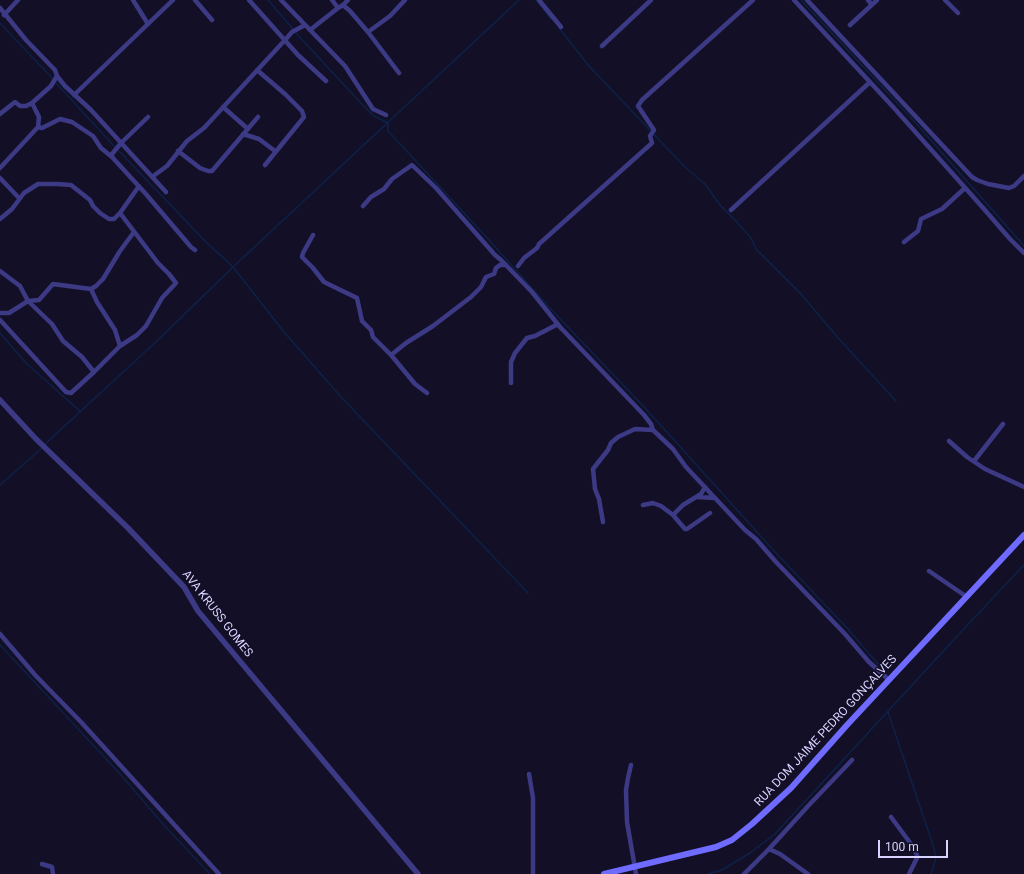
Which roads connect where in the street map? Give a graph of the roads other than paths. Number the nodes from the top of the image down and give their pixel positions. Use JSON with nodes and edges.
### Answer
{"nodes":[{"id":1,"x":18,"y":0,"type":"edge"},
{"id":2,"x":133,"y":0,"type":"edge"},
{"id":3,"x":173,"y":0,"type":"edge"},
{"id":4,"x":195,"y":0,"type":"edge"},
{"id":5,"x":249,"y":0,"type":"edge"},
{"id":6,"x":281,"y":0,"type":"edge"},
{"id":7,"x":332,"y":0,"type":"edge"},
{"id":8,"x":348,"y":0,"type":"edge"},
{"id":9,"x":405,"y":0,"type":"edge"},
{"id":10,"x":540,"y":0,"type":"edge"},
{"id":11,"x":651,"y":0,"type":"edge"},
{"id":12,"x":753,"y":0,"type":"edge"},
{"id":13,"x":794,"y":0,"type":"edge"},
{"id":14,"x":807,"y":0,"type":"edge"},
{"id":15,"x":868,"y":0,"type":"edge"},
{"id":16,"x":877,"y":0,"type":"edge"},
{"id":17,"x":945,"y":0,"type":"edge"},
{"id":18,"x":343,"y":5,"type":"junction"},
{"id":19,"x":872,"y":5,"type":"junction"},
{"id":20,"x":0,"y":8,"type":"edge"},
{"id":21,"x":338,"y":8,"type":"junction"},
{"id":22,"x":958,"y":14,"type":"dead end"},
{"id":23,"x":4,"y":15,"type":"junction"},
{"id":24,"x":212,"y":20,"type":"dead end"},
{"id":25,"x":148,"y":24,"type":"junction"},
{"id":26,"x":305,"y":25,"type":"junction"},
{"id":27,"x":850,"y":25,"type":"dead end"},
{"id":28,"x":561,"y":27,"type":"dead end"},
{"id":29,"x":310,"y":30,"type":"junction"},
{"id":30,"x":368,"y":32,"type":"junction"},
{"id":31,"x":284,"y":40,"type":"junction"},
{"id":32,"x":602,"y":46,"type":"dead end"},
{"id":33,"x":257,"y":70,"type":"junction"},
{"id":34,"x":399,"y":73,"type":"dead end"},
{"id":35,"x":57,"y":76,"type":"junction"},
{"id":36,"x":326,"y":80,"type":"dead end"},
{"id":37,"x":870,"y":82,"type":"junction"},
{"id":38,"x":74,"y":95,"type":"junction"},
{"id":39,"x":32,"y":103,"type":"junction"},
{"id":40,"x":223,"y":107,"type":"junction"},
{"id":41,"x":0,"y":114,"type":"edge"},
{"id":42,"x":386,"y":115,"type":"dead end"},
{"id":43,"x":148,"y":117,"type":"dead end"},
{"id":44,"x":258,"y":117,"type":"dead end"},
{"id":45,"x":38,"y":127,"type":"junction"},
{"id":46,"x":248,"y":129,"type":"junction"},
{"id":47,"x":243,"y":134,"type":"junction"},
{"id":48,"x":121,"y":143,"type":"junction"},
{"id":49,"x":178,"y":151,"type":"junction"},
{"id":50,"x":275,"y":151,"type":"junction"},
{"id":51,"x":112,"y":157,"type":"junction"},
{"id":52,"x":265,"y":165,"type":"dead end"},
{"id":53,"x":0,"y":168,"type":"edge"},
{"id":54,"x":1024,"y":176,"type":"edge"},
{"id":55,"x":152,"y":177,"type":"junction"},
{"id":56,"x":0,"y":178,"type":"edge"},
{"id":57,"x":139,"y":186,"type":"junction"},
{"id":58,"x":965,"y":188,"type":"junction"},
{"id":59,"x":166,"y":192,"type":"dead end"},
{"id":60,"x":19,"y":198,"type":"junction"},
{"id":61,"x":363,"y":206,"type":"dead end"},
{"id":62,"x":731,"y":210,"type":"dead end"},
{"id":63,"x":120,"y":213,"type":"junction"},
{"id":64,"x":0,"y":219,"type":"edge"},
{"id":65,"x":134,"y":232,"type":"junction"},
{"id":66,"x":313,"y":235,"type":"dead end"},
{"id":67,"x":904,"y":242,"type":"dead end"},
{"id":68,"x":195,"y":250,"type":"dead end"},
{"id":69,"x":1024,"y":253,"type":"edge"},
{"id":70,"x":506,"y":265,"type":"junction"},
{"id":71,"x":518,"y":266,"type":"dead end"},
{"id":72,"x":0,"y":271,"type":"edge"},
{"id":73,"x":92,"y":289,"type":"junction"},
{"id":74,"x":28,"y":301,"type":"junction"},
{"id":75,"x":0,"y":312,"type":"edge"},
{"id":76,"x":0,"y":320,"type":"edge"},
{"id":77,"x":558,"y":324,"type":"junction"},
{"id":78,"x":120,"y":346,"type":"junction"},
{"id":79,"x":391,"y":355,"type":"junction"},
{"id":80,"x":94,"y":372,"type":"junction"},
{"id":81,"x":511,"y":383,"type":"dead end"},
{"id":82,"x":426,"y":394,"type":"dead end"},
{"id":83,"x":0,"y":400,"type":"edge"},
{"id":84,"x":1003,"y":424,"type":"dead end"},
{"id":85,"x":653,"y":430,"type":"junction"},
{"id":86,"x":949,"y":441,"type":"dead end"},
{"id":87,"x":974,"y":461,"type":"junction"},
{"id":88,"x":1024,"y":487,"type":"edge"},
{"id":89,"x":705,"y":488,"type":"junction"},
{"id":90,"x":695,"y":497,"type":"junction"},
{"id":91,"x":715,"y":498,"type":"junction"},
{"id":92,"x":643,"y":505,"type":"dead end"},
{"id":93,"x":710,"y":513,"type":"dead end"},
{"id":94,"x":673,"y":515,"type":"junction"},
{"id":95,"x":603,"y":522,"type":"dead end"},
{"id":96,"x":1024,"y":535,"type":"edge"},
{"id":97,"x":929,"y":571,"type":"dead end"},
{"id":98,"x":967,"y":597,"type":"junction"},
{"id":99,"x":0,"y":634,"type":"edge"},
{"id":100,"x":889,"y":680,"type":"junction"},
{"id":101,"x":852,"y":760,"type":"dead end"},
{"id":102,"x":631,"y":765,"type":"dead end"},
{"id":103,"x":529,"y":774,"type":"dead end"},
{"id":104,"x":891,"y":817,"type":"dead end"},
{"id":105,"x":769,"y":849,"type":"junction"},
{"id":106,"x":42,"y":864,"type":"dead end"},
{"id":107,"x":635,"y":866,"type":"junction"},
{"id":108,"x":53,"y":874,"type":"edge"},
{"id":109,"x":219,"y":874,"type":"edge"},
{"id":110,"x":418,"y":874,"type":"edge"},
{"id":111,"x":533,"y":874,"type":"edge"},
{"id":112,"x":604,"y":874,"type":"edge"},
{"id":113,"x":636,"y":874,"type":"edge"},
{"id":114,"x":744,"y":874,"type":"edge"},
{"id":115,"x":808,"y":874,"type":"edge"},
{"id":116,"x":909,"y":874,"type":"edge"}],
"edges":[{"from":1,"to":23,"type":"street"},
{"from":2,"to":25,"type":"street"},
{"from":3,"to":25,"type":"street"},
{"from":4,"to":24,"type":"street"},
{"from":5,"to":31,"type":"street"},
{"from":6,"to":26,"type":"street"},
{"from":7,"to":21,"type":"street"},
{"from":8,"to":18,"type":"street"},
{"from":9,"to":30,"type":"street"},
{"from":10,"to":28,"type":"street"},
{"from":11,"to":32,"type":"street"},
{"from":12,"to":71,"type":"street"},
{"from":13,"to":37,"type":"street"},
{"from":14,"to":54,"type":"street"},
{"from":15,"to":19,"type":"street"},
{"from":16,"to":19,"type":"street"},
{"from":17,"to":22,"type":"street"},
{"from":18,"to":21,"type":"street"},
{"from":18,"to":30,"type":"street"},
{"from":19,"to":27,"type":"street"},
{"from":20,"to":23,"type":"street"},
{"from":21,"to":29,"type":"street"},
{"from":23,"to":35,"type":"street"},
{"from":25,"to":38,"type":"street"},
{"from":26,"to":29,"type":"street"},
{"from":26,"to":31,"type":"street"},
{"from":29,"to":42,"type":"street"},
{"from":30,"to":34,"type":"street"},
{"from":31,"to":33,"type":"street"},
{"from":31,"to":36,"type":"street"},
{"from":33,"to":40,"type":"street"},
{"from":33,"to":50,"type":"street"},
{"from":35,"to":38,"type":"street"},
{"from":35,"to":39,"type":"street"},
{"from":37,"to":58,"type":"street"},
{"from":37,"to":62,"type":"street"},
{"from":38,"to":48,"type":"street"},
{"from":39,"to":41,"type":"street"},
{"from":39,"to":45,"type":"street"},
{"from":40,"to":46,"type":"street"},
{"from":40,"to":49,"type":"street"},
{"from":43,"to":48,"type":"street"},
{"from":44,"to":46,"type":"street"},
{"from":45,"to":51,"type":"street"},
{"from":45,"to":53,"type":"street"},
{"from":46,"to":47,"type":"street"},
{"from":47,"to":49,"type":"street"},
{"from":47,"to":50,"type":"street"},
{"from":48,"to":51,"type":"street"},
{"from":48,"to":55,"type":"street"},
{"from":49,"to":55,"type":"street"},
{"from":50,"to":52,"type":"street"},
{"from":51,"to":57,"type":"street"},
{"from":55,"to":59,"type":"street"},
{"from":56,"to":60,"type":"street"},
{"from":57,"to":63,"type":"street"},
{"from":57,"to":68,"type":"street"},
{"from":58,"to":67,"type":"street"},
{"from":58,"to":69,"type":"street"},
{"from":60,"to":63,"type":"street"},
{"from":60,"to":64,"type":"street"},
{"from":61,"to":70,"type":"street"},
{"from":63,"to":65,"type":"street"},
{"from":65,"to":73,"type":"street"},
{"from":65,"to":78,"type":"street"},
{"from":66,"to":79,"type":"street"},
{"from":70,"to":77,"type":"street"},
{"from":70,"to":79,"type":"street"},
{"from":72,"to":74,"type":"street"},
{"from":73,"to":74,"type":"street"},
{"from":73,"to":78,"type":"street"},
{"from":74,"to":75,"type":"street"},
{"from":74,"to":80,"type":"street"},
{"from":76,"to":80,"type":"street"},
{"from":77,"to":81,"type":"street"},
{"from":77,"to":85,"type":"street"},
{"from":78,"to":80,"type":"street"},
{"from":79,"to":82,"type":"street"},
{"from":83,"to":110,"type":"street","name":"AVA KRUSS GOMES"},
{"from":84,"to":87,"type":"street"},
{"from":85,"to":89,"type":"street"},
{"from":85,"to":95,"type":"street"},
{"from":86,"to":87,"type":"street"},
{"from":87,"to":88,"type":"street"},
{"from":89,"to":90,"type":"street"},
{"from":89,"to":91,"type":"street"},
{"from":90,"to":91,"type":"street"},
{"from":90,"to":94,"type":"street"},
{"from":91,"to":100,"type":"street"},
{"from":92,"to":94,"type":"street"},
{"from":93,"to":94,"type":"street"},
{"from":96,"to":98,"type":"main road","name":"RUA DOM JAIME PEDRO GONÇALVES"},
{"from":97,"to":98,"type":"street"},
{"from":98,"to":100,"type":"main road","name":"RUA DOM JAIME PEDRO GONÇALVES"},
{"from":99,"to":109,"type":"street"},
{"from":100,"to":107,"type":"main road","name":"RUA DOM JAIME PEDRO GONÇALVES"},
{"from":101,"to":105,"type":"street"},
{"from":102,"to":107,"type":"street"},
{"from":103,"to":111,"type":"street"},
{"from":104,"to":116,"type":"street"},
{"from":105,"to":114,"type":"street"},
{"from":105,"to":115,"type":"street"},
{"from":106,"to":108,"type":"street"},
{"from":107,"to":112,"type":"main road","name":"RUA DOM JAIME PEDRO GONÇALVES"},
{"from":107,"to":113,"type":"street"}]}
